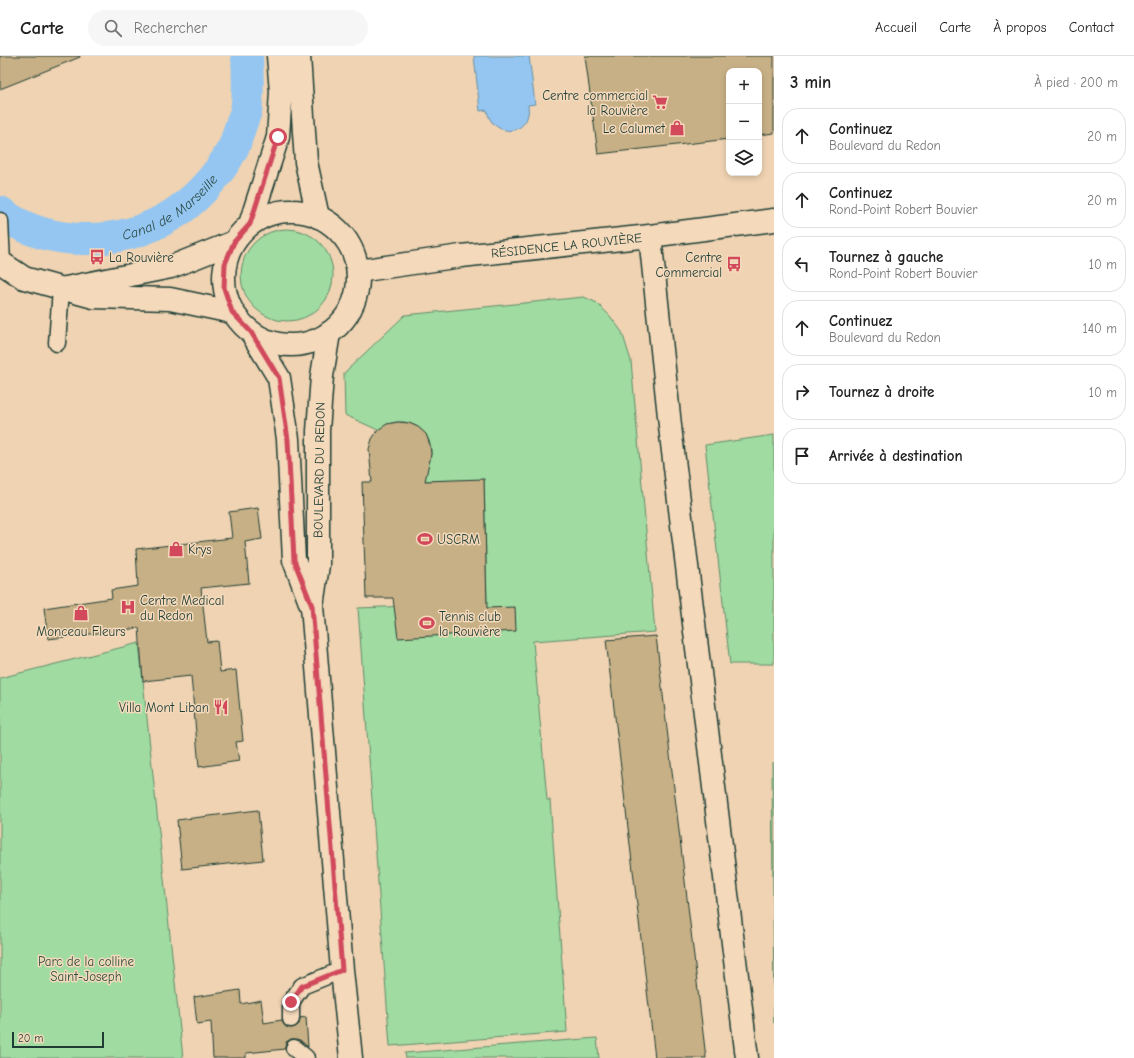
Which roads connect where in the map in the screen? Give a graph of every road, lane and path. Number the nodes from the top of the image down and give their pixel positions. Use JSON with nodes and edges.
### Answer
{"nodes":[{"id":1,"x":278,"y":56,"type":"edge"},
{"id":2,"x":299,"y":56,"type":"edge"},
{"id":3,"x":318,"y":217,"type":"junction"},
{"id":4,"x":774,"y":220,"type":"edge"},
{"id":5,"x":0,"y":222,"type":"edge"},
{"id":6,"x":250,"y":224,"type":"junction"},
{"id":7,"x":650,"y":236,"type":"junction"},
{"id":8,"x":234,"y":242,"type":"junction"},
{"id":9,"x":1,"y":263,"type":"edge"},
{"id":10,"x":358,"y":271,"type":"junction"},
{"id":11,"x":61,"y":289,"type":"junction"},
{"id":12,"x":232,"y":312,"type":"junction"},
{"id":13,"x":251,"y":332,"type":"junction"},
{"id":14,"x":329,"y":333,"type":"junction"},
{"id":15,"x":57,"y":343,"type":"dead end"},
{"id":16,"x":312,"y":606,"type":"junction"},
{"id":17,"x":342,"y":970,"type":"junction"},
{"id":18,"x":291,"y":1019,"type":"dead end"},
{"id":19,"x":351,"y":1058,"type":"edge"},
{"id":20,"x":747,"y":1058,"type":"edge"}],
"edges":[{"from":1,"to":6,"type":"street"},
{"from":2,"to":3,"type":"street"},
{"from":3,"to":6,"type":"street"},
{"from":3,"to":10,"type":"street"},
{"from":4,"to":7,"type":"street","name":"RÉSIDENCE LA ROUVIÈRE"},
{"from":5,"to":9,"type":"lane"},
{"from":6,"to":8,"type":"street"},
{"from":7,"to":10,"type":"street","name":"RÉSIDENCE LA ROUVIÈRE"},
{"from":7,"to":20,"type":"street"},
{"from":8,"to":11,"type":"street"},
{"from":8,"to":12,"type":"street"},
{"from":9,"to":11,"type":"street"},
{"from":10,"to":14,"type":"street"},
{"from":11,"to":12,"type":"street"},
{"from":11,"to":15,"type":"lane"},
{"from":12,"to":13,"type":"street"},
{"from":13,"to":14,"type":"street"},
{"from":13,"to":16,"type":"street","name":"BOULEVARD DU REDON"},
{"from":14,"to":16,"type":"street","name":"BOULEVARD DU REDON"},
{"from":16,"to":17,"type":"street","name":"BOULEVARD DU REDON"},
{"from":17,"to":18,"type":"lane"},
{"from":17,"to":19,"type":"street","name":"BOULEVARD DU REDON"}]}
